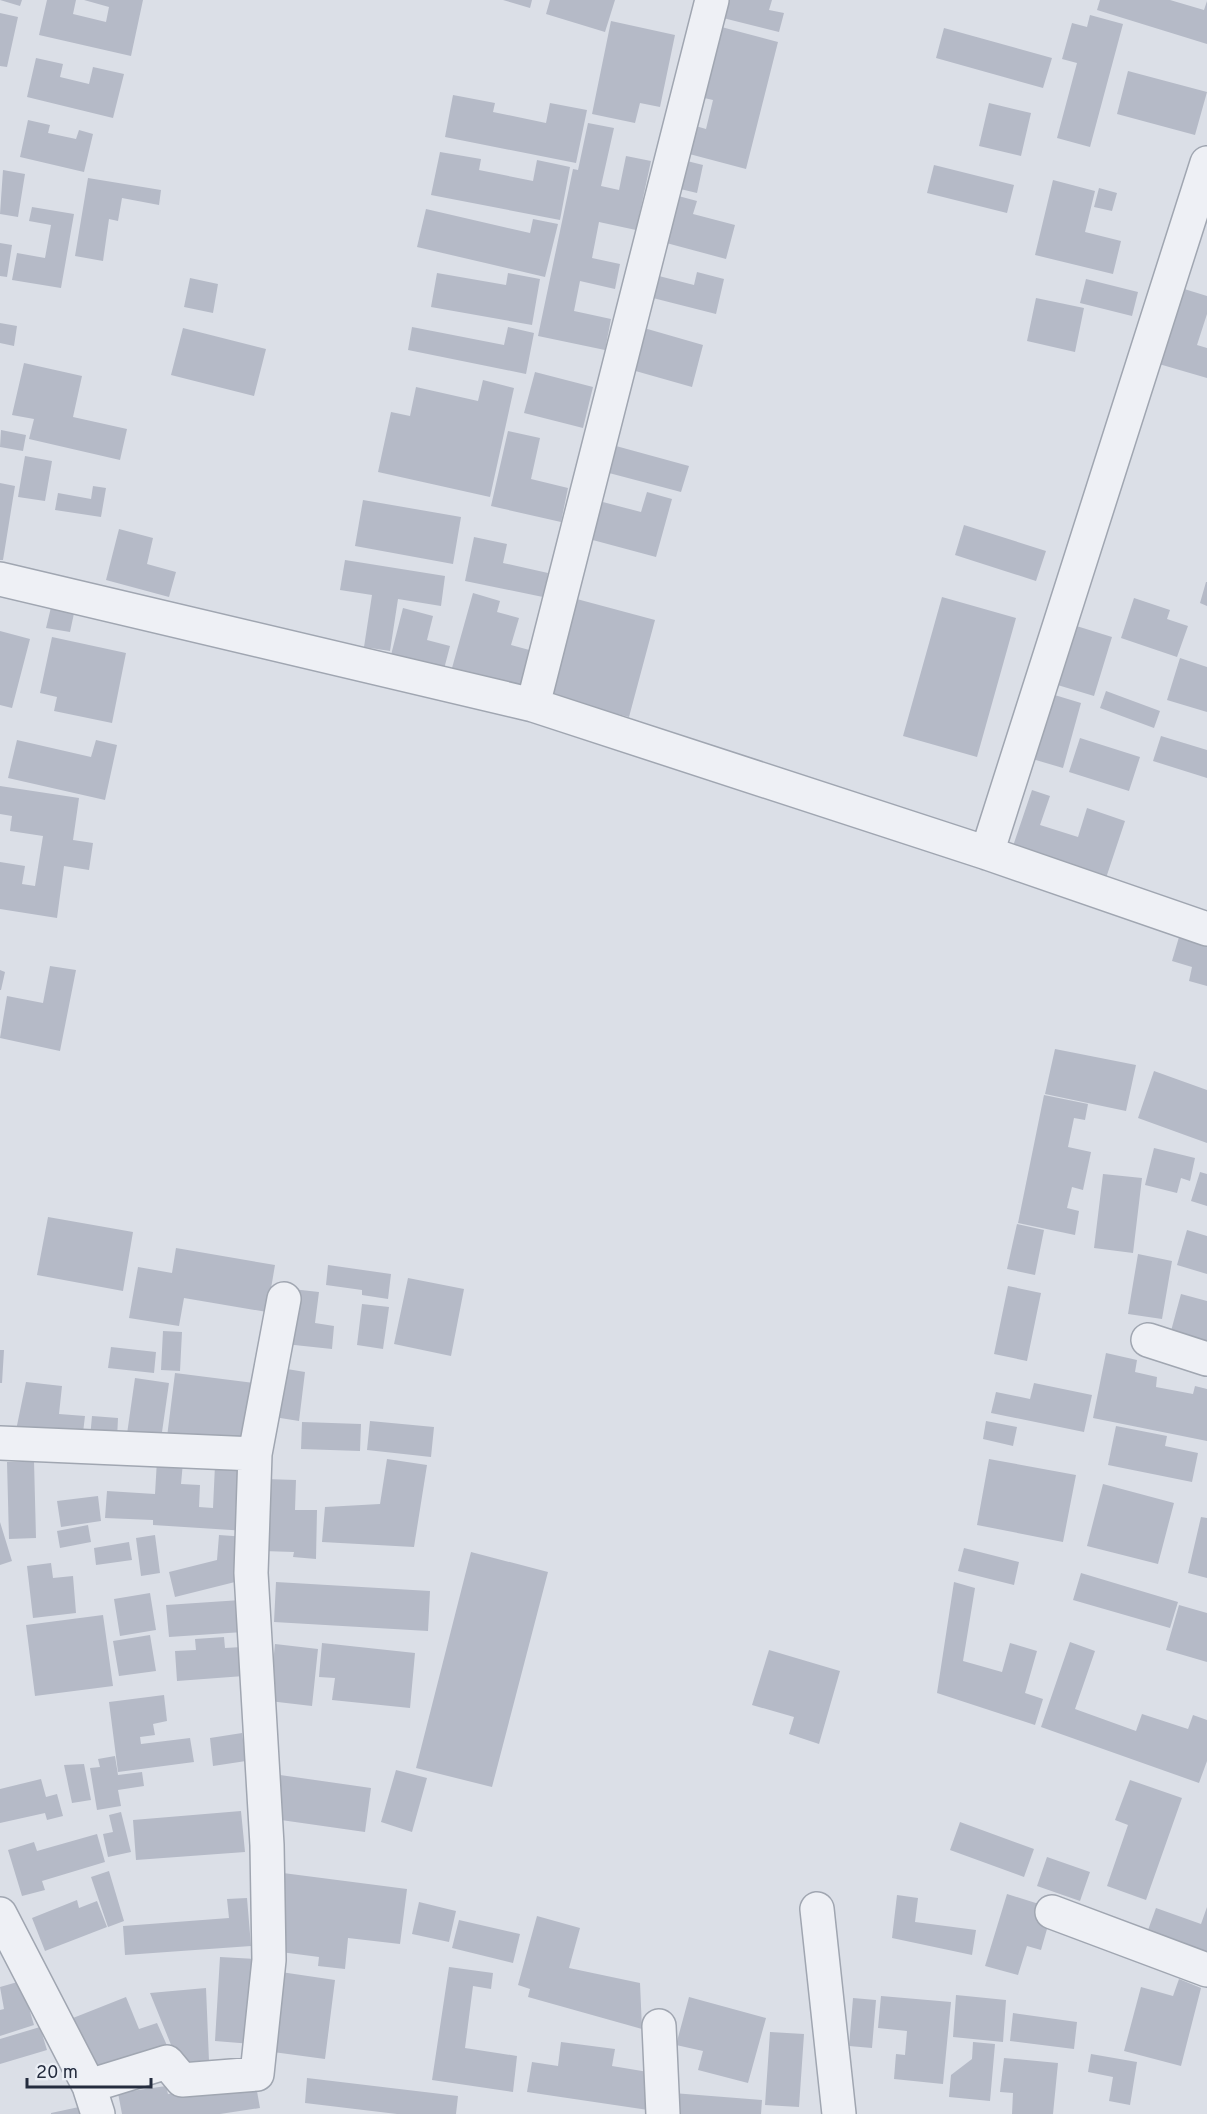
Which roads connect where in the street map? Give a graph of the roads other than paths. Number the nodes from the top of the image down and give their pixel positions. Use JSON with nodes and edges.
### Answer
{"nodes":[{"id":1,"x":712,"y":0,"type":"edge"},
{"id":2,"x":1207,"y":163,"type":"edge"},
{"id":3,"x":0,"y":579,"type":"edge"},
{"id":4,"x":533,"y":705,"type":"junction"},
{"id":5,"x":987,"y":853,"type":"junction"},
{"id":6,"x":1207,"y":929,"type":"edge"},
{"id":7,"x":284,"y":1299,"type":"dead end"},
{"id":8,"x":1148,"y":1340,"type":"dead end"},
{"id":9,"x":1207,"y":1359,"type":"edge"},
{"id":10,"x":0,"y":1443,"type":"edge"},
{"id":11,"x":255,"y":1455,"type":"junction"},
{"id":12,"x":817,"y":1909,"type":"dead end"},
{"id":13,"x":1052,"y":1912,"type":"dead end"},
{"id":14,"x":0,"y":1914,"type":"edge"},
{"id":15,"x":1207,"y":1970,"type":"edge"},
{"id":16,"x":659,"y":2026,"type":"dead end"},
{"id":17,"x":94,"y":2100,"type":"edge"},
{"id":18,"x":663,"y":2114,"type":"edge"},
{"id":19,"x":839,"y":2114,"type":"edge"}],
"edges":[{"from":1,"to":4,"type":"street"},
{"from":2,"to":5,"type":"street"},
{"from":3,"to":4,"type":"street"},
{"from":4,"to":5,"type":"street"},
{"from":5,"to":6,"type":"street"},
{"from":7,"to":11,"type":"street"},
{"from":8,"to":9,"type":"street"},
{"from":10,"to":11,"type":"street"},
{"from":11,"to":17,"type":"street"},
{"from":12,"to":19,"type":"street"},
{"from":13,"to":15,"type":"street"},
{"from":14,"to":17,"type":"street"},
{"from":16,"to":18,"type":"street"}]}
